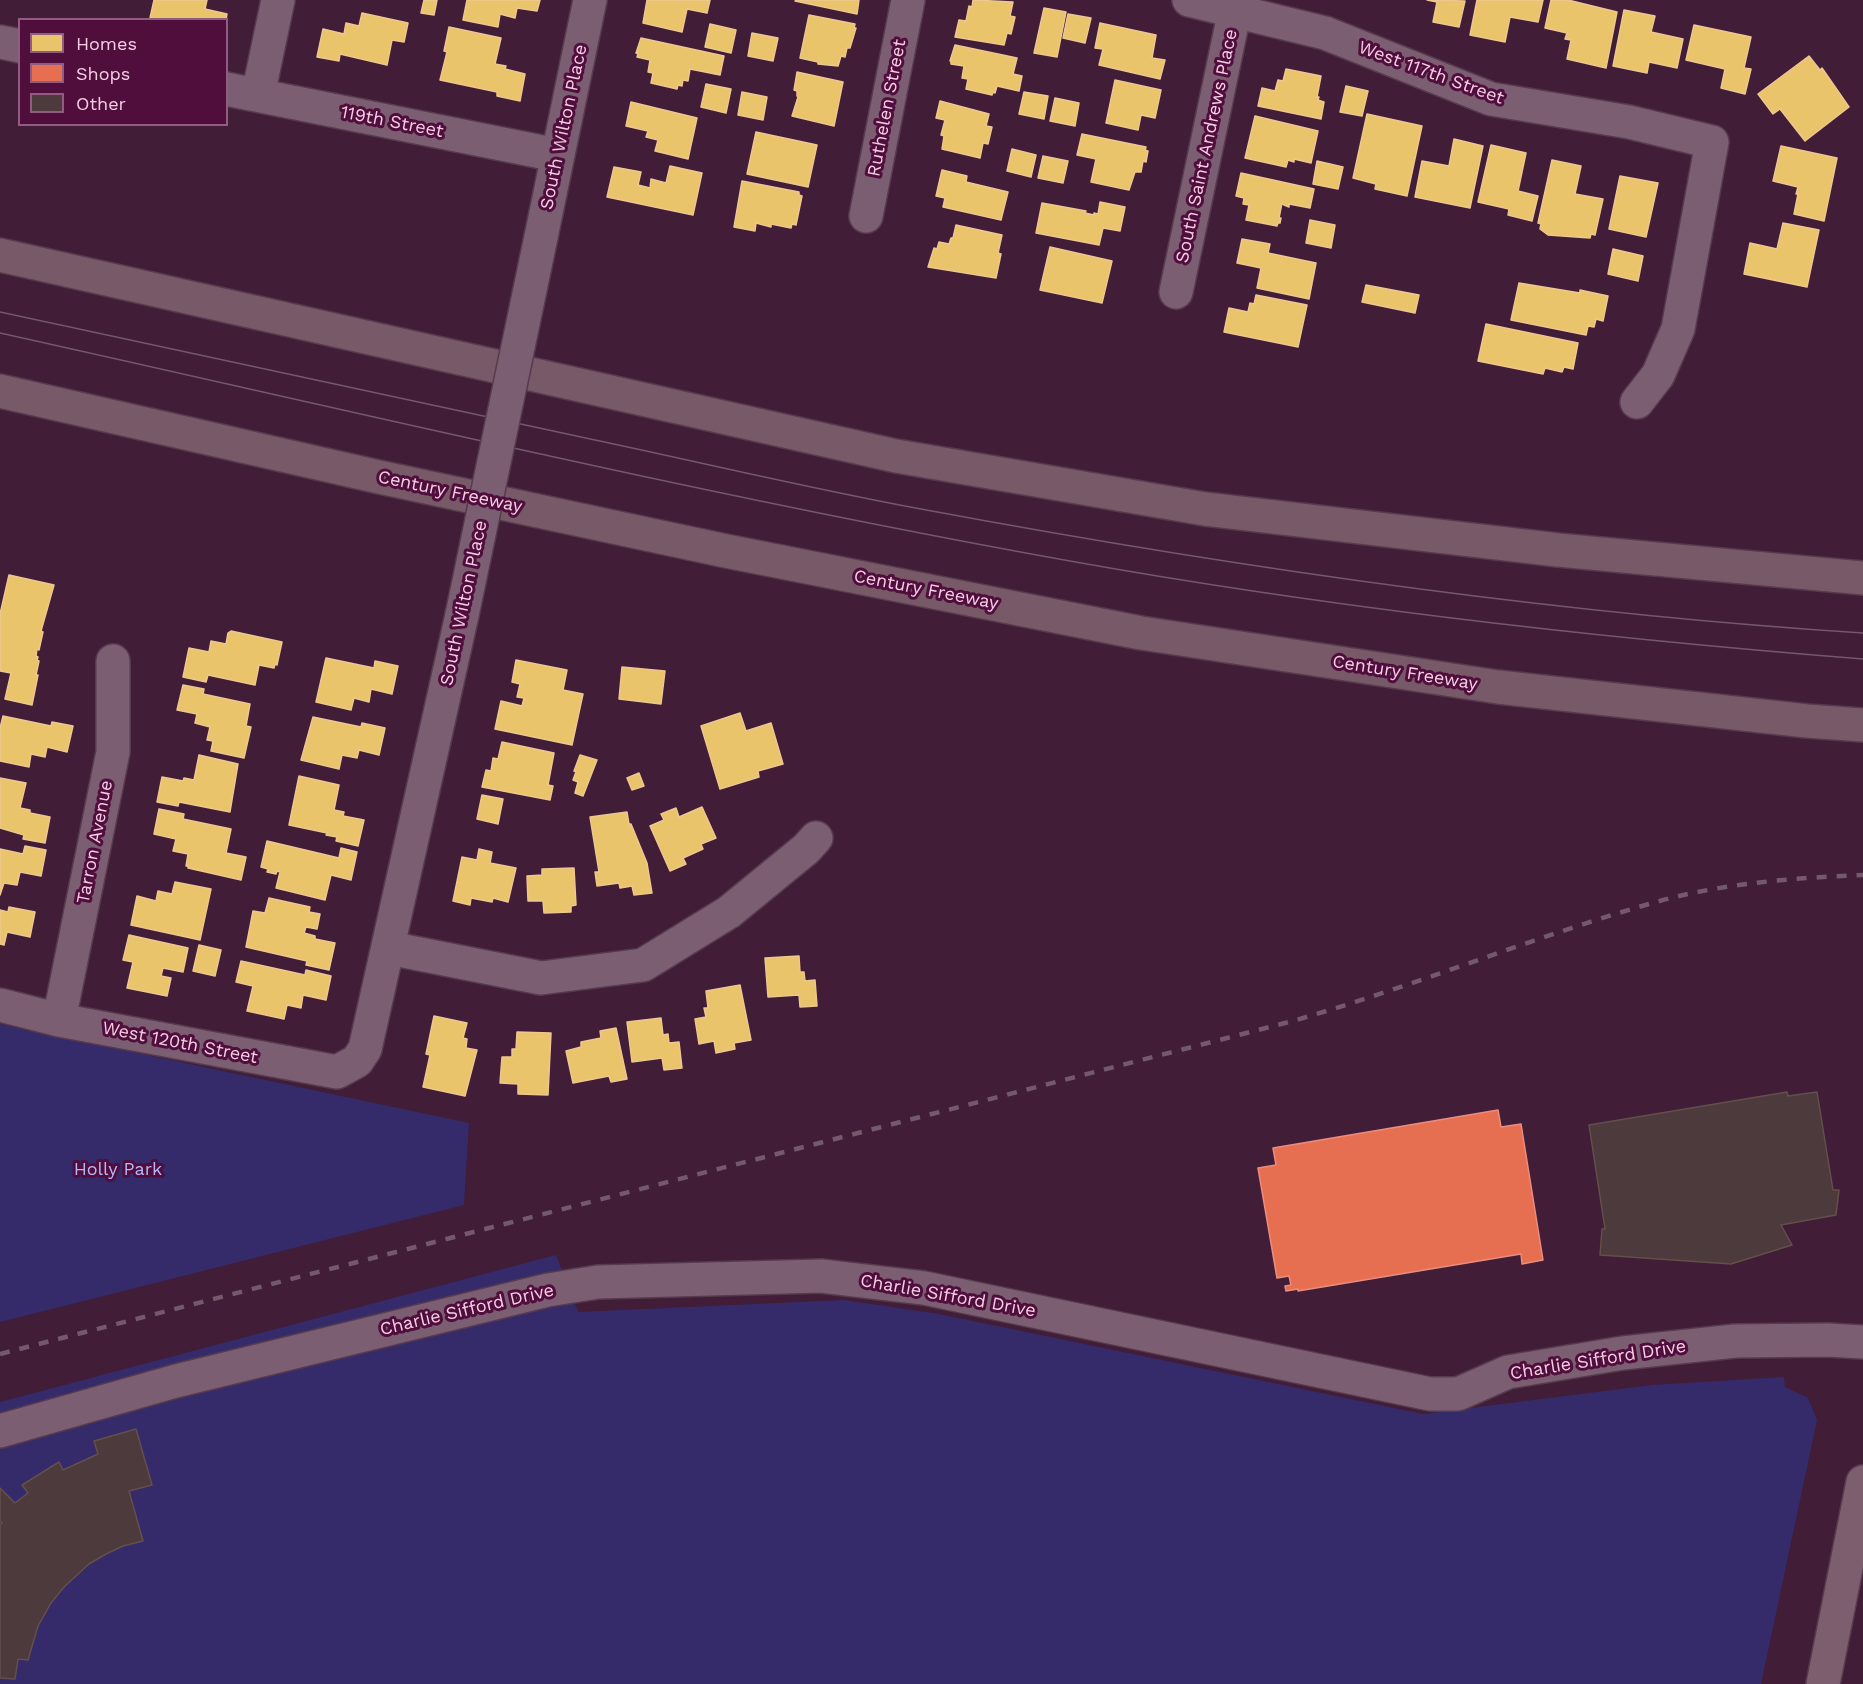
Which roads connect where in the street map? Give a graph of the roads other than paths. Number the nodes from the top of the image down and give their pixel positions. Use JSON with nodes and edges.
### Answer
{"nodes":[{"id":1,"x":279,"y":0,"type":"edge"},
{"id":2,"x":590,"y":0,"type":"edge"},
{"id":3,"x":908,"y":0,"type":"edge"},
{"id":4,"x":1189,"y":0,"type":"edge"},
{"id":5,"x":1236,"y":5,"type":"edge"},
{"id":6,"x":0,"y":42,"type":"edge"},
{"id":7,"x":18,"y":46,"type":"edge"},
{"id":8,"x":228,"y":88,"type":"edge"},
{"id":9,"x":258,"y":95,"type":"junction"},
{"id":10,"x":557,"y":155,"type":"junction"},
{"id":11,"x":866,"y":216,"type":"dead end"},
{"id":12,"x":0,"y":255,"type":"edge"},
{"id":13,"x":1176,"y":292,"type":"dead end"},
{"id":14,"x":0,"y":391,"type":"edge"},
{"id":15,"x":1637,"y":402,"type":"dead end"},
{"id":16,"x":1863,"y":578,"type":"edge"},
{"id":17,"x":113,"y":661,"type":"dead end"},
{"id":18,"x":1863,"y":725,"type":"edge"},
{"id":19,"x":816,"y":838,"type":"dead end"},
{"id":20,"x":389,"y":948,"type":"junction"},
{"id":21,"x":0,"y":1005,"type":"edge"},
{"id":22,"x":59,"y":1020,"type":"junction"},
{"id":23,"x":357,"y":1061,"type":"joint"},
{"id":24,"x":1863,"y":1342,"type":"edge"},
{"id":25,"x":0,"y":1431,"type":"edge"},
{"id":26,"x":1863,"y":1482,"type":"edge"},
{"id":27,"x":1823,"y":1684,"type":"edge"}],
"edges":[{"from":1,"to":9,"type":"street"},
{"from":2,"to":10,"type":"street","name":"South Wilton Place"},
{"from":3,"to":11,"type":"street","name":"Ruthelen Street"},
{"from":4,"to":5,"type":"street","name":"West 117th Street"},
{"from":5,"to":13,"type":"street","name":"South Saint Andrews Place"},
{"from":5,"to":15,"type":"street","name":"West 117th Street"},
{"from":6,"to":7,"type":"street"},
{"from":8,"to":9,"type":"street","name":"119th Street"},
{"from":9,"to":10,"type":"street","name":"119th Street"},
{"from":10,"to":20,"type":"street","name":"South Wilton Place","bridge":true},
{"from":12,"to":16,"type":"highway"},
{"from":14,"to":18,"type":"highway","name":"Century Freeway"},
{"from":17,"to":22,"type":"street","name":"Tarron Avenue"},
{"from":19,"to":20,"type":"street"},
{"from":20,"to":23,"type":"street","name":"South Wilton Place"},
{"from":21,"to":22,"type":"street","name":"West 120th Street"},
{"from":22,"to":23,"type":"street","name":"West 120th Street"},
{"from":24,"to":25,"type":"street","name":"Charlie Sifford Drive"},
{"from":26,"to":27,"type":"main road"}]}
